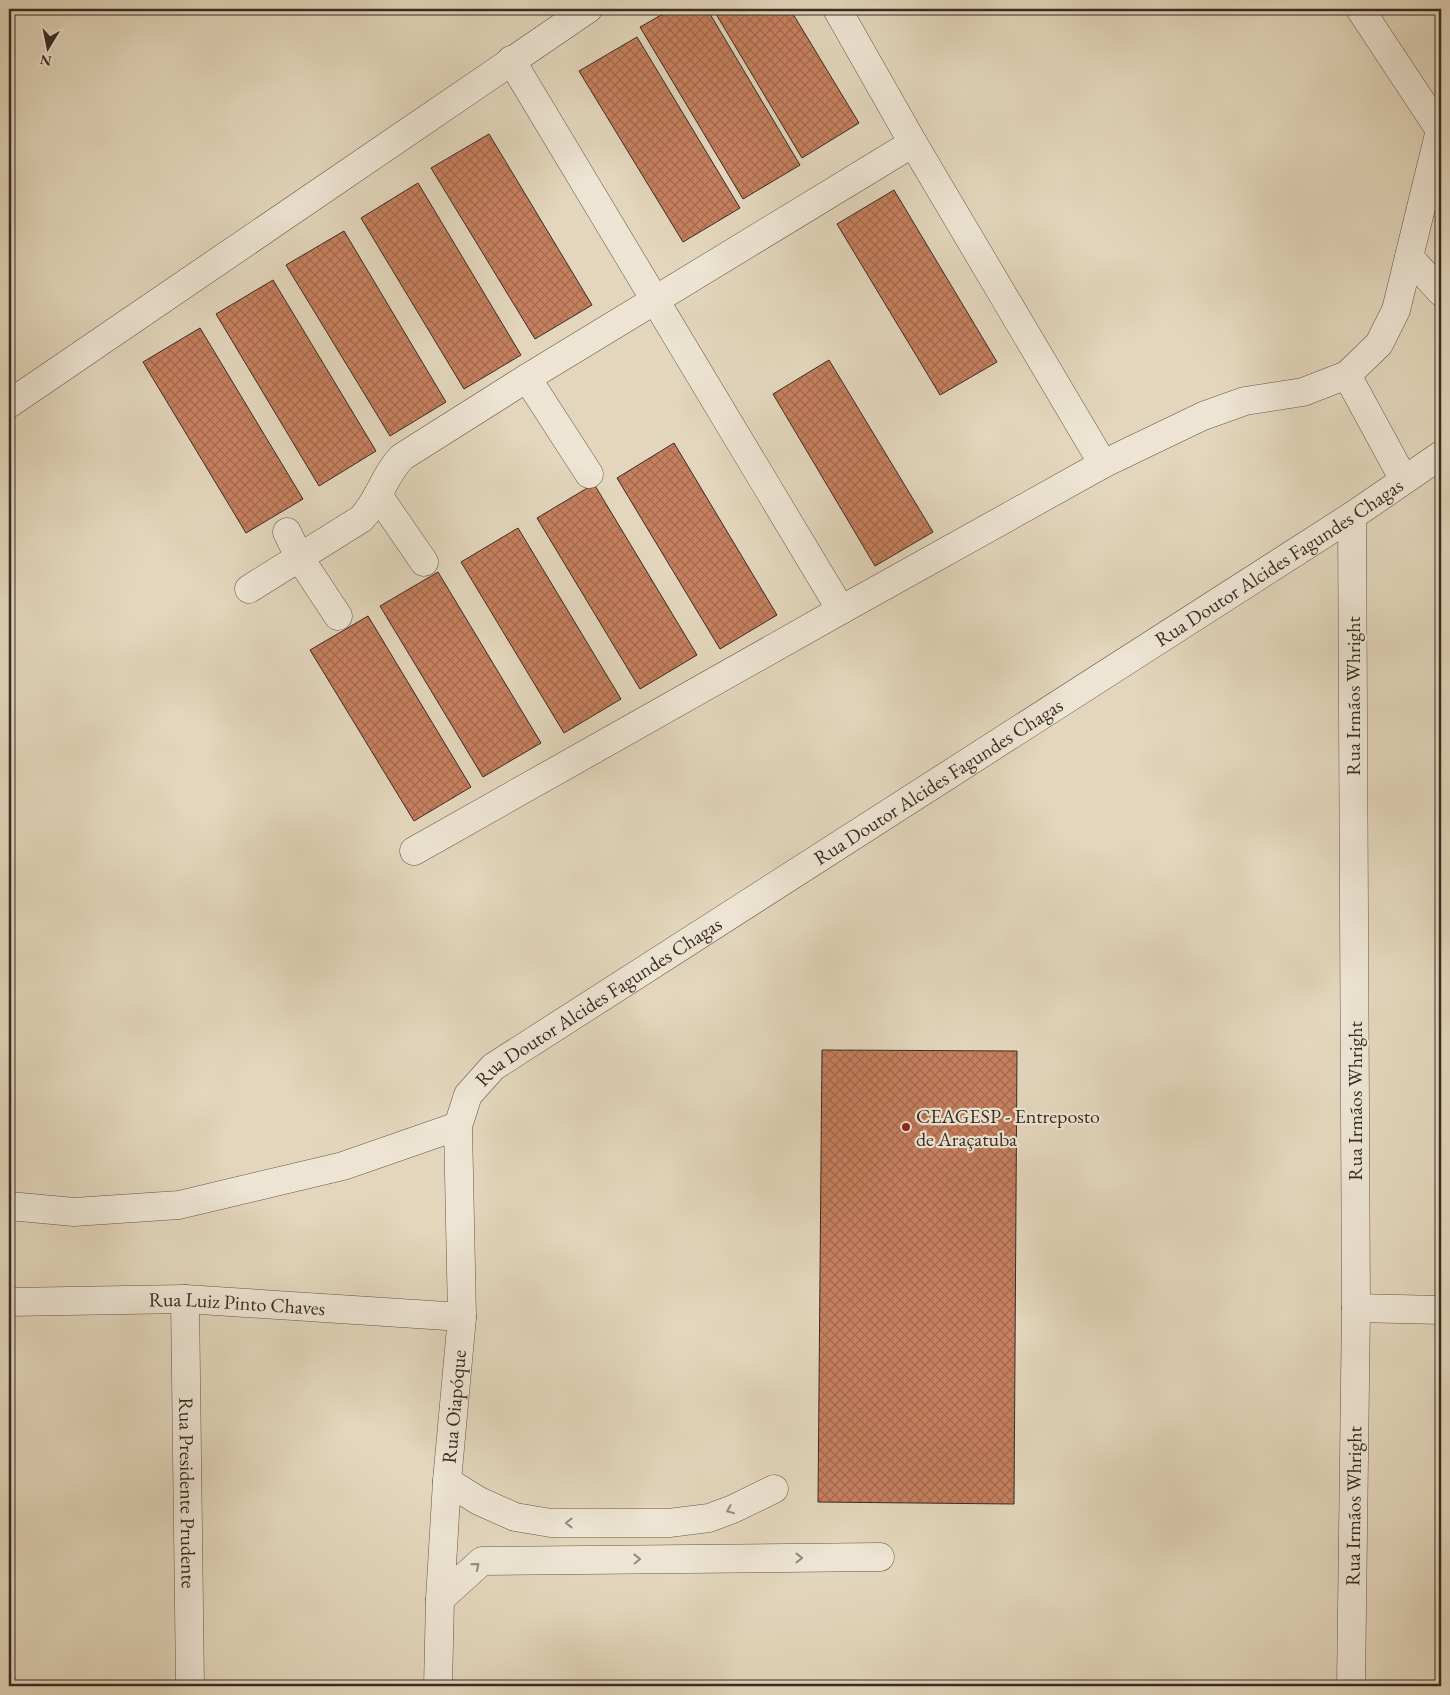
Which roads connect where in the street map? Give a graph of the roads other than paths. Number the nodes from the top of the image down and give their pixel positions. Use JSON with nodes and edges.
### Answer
{"nodes":[{"id":1,"x":588,"y":9,"type":"edge"},
{"id":2,"x":837,"y":9,"type":"edge"},
{"id":3,"x":1360,"y":9,"type":"edge"},
{"id":4,"x":511,"y":60,"type":"junction"},
{"id":5,"x":1441,"y":130,"type":"edge"},
{"id":6,"x":913,"y":144,"type":"junction"},
{"id":7,"x":1409,"y":257,"type":"junction"},
{"id":8,"x":1441,"y":292,"type":"edge"},
{"id":9,"x":655,"y":300,"type":"junction"},
{"id":10,"x":1347,"y":375,"type":"junction"},
{"id":11,"x":527,"y":378,"type":"junction"},
{"id":12,"x":9,"y":404,"type":"edge"},
{"id":13,"x":1441,"y":455,"type":"edge"},
{"id":14,"x":1103,"y":464,"type":"junction"},
{"id":15,"x":589,"y":474,"type":"dead end"},
{"id":16,"x":1404,"y":480,"type":"junction"},
{"id":17,"x":378,"y":495,"type":"junction"},
{"id":18,"x":1352,"y":516,"type":"junction"},
{"id":19,"x":287,"y":532,"type":"dead end"},
{"id":20,"x":298,"y":557,"type":"junction"},
{"id":21,"x":424,"y":562,"type":"dead end"},
{"id":22,"x":249,"y":589,"type":"dead end"},
{"id":23,"x":841,"y":610,"type":"junction"},
{"id":24,"x":338,"y":616,"type":"dead end"},
{"id":25,"x":414,"y":851,"type":"dead end"},
{"id":26,"x":458,"y":1126,"type":"junction"},
{"id":27,"x":9,"y":1206,"type":"edge"},
{"id":28,"x":185,"y":1299,"type":"junction"},
{"id":29,"x":9,"y":1302,"type":"edge"},
{"id":30,"x":1356,"y":1308,"type":"junction"},
{"id":31,"x":1441,"y":1310,"type":"edge"},
{"id":32,"x":462,"y":1318,"type":"junction"},
{"id":33,"x":447,"y":1481,"type":"junction"},
{"id":34,"x":774,"y":1489,"type":"dead end"},
{"id":35,"x":880,"y":1557,"type":"dead end"},
{"id":36,"x":440,"y":1599,"type":"junction"},
{"id":37,"x":190,"y":1686,"type":"edge"},
{"id":38,"x":438,"y":1686,"type":"edge"},
{"id":39,"x":1351,"y":1686,"type":"edge"}],
"edges":[{"from":1,"to":4,"type":"street"},
{"from":2,"to":6,"type":"street"},
{"from":3,"to":5,"type":"street"},
{"from":4,"to":9,"type":"street"},
{"from":4,"to":12,"type":"street"},
{"from":5,"to":7,"type":"street"},
{"from":6,"to":9,"type":"street"},
{"from":6,"to":14,"type":"street"},
{"from":7,"to":8,"type":"street"},
{"from":7,"to":10,"type":"street"},
{"from":9,"to":11,"type":"street"},
{"from":9,"to":23,"type":"street"},
{"from":10,"to":14,"type":"street"},
{"from":10,"to":16,"type":"street"},
{"from":11,"to":15,"type":"street"},
{"from":11,"to":17,"type":"street"},
{"from":13,"to":16,"type":"street","name":"Rua Doutor Alcides Fagundes Chagas"},
{"from":14,"to":23,"type":"street"},
{"from":16,"to":18,"type":"street","name":"Rua Doutor Alcides Fagundes Chagas"},
{"from":17,"to":20,"type":"street"},
{"from":17,"to":21,"type":"street"},
{"from":18,"to":26,"type":"street","name":"Rua Doutor Alcides Fagundes Chagas"},
{"from":18,"to":30,"type":"street","name":"Rua Irmãos Whright"},
{"from":19,"to":20,"type":"street"},
{"from":20,"to":22,"type":"street"},
{"from":20,"to":24,"type":"street"},
{"from":23,"to":25,"type":"street"},
{"from":26,"to":27,"type":"street"},
{"from":26,"to":32,"type":"street","name":"Rua Oiapóque"},
{"from":28,"to":29,"type":"street","name":"Rua Luiz Pinto Chaves"},
{"from":28,"to":32,"type":"street","name":"Rua Luiz Pinto Chaves"},
{"from":28,"to":37,"type":"street","name":"Rua Presidente Prudente"},
{"from":30,"to":31,"type":"street"},
{"from":30,"to":39,"type":"street","name":"Rua Irmãos Whright"},
{"from":32,"to":33,"type":"street","name":"Rua Oiapóque"},
{"from":34,"to":33,"type":"street","one_way":true},
{"from":33,"to":36,"type":"street","name":"Rua Oiapóque"},
{"from":36,"to":35,"type":"street","one_way":true},
{"from":36,"to":38,"type":"street","name":"Rua Oiapóque"}]}
